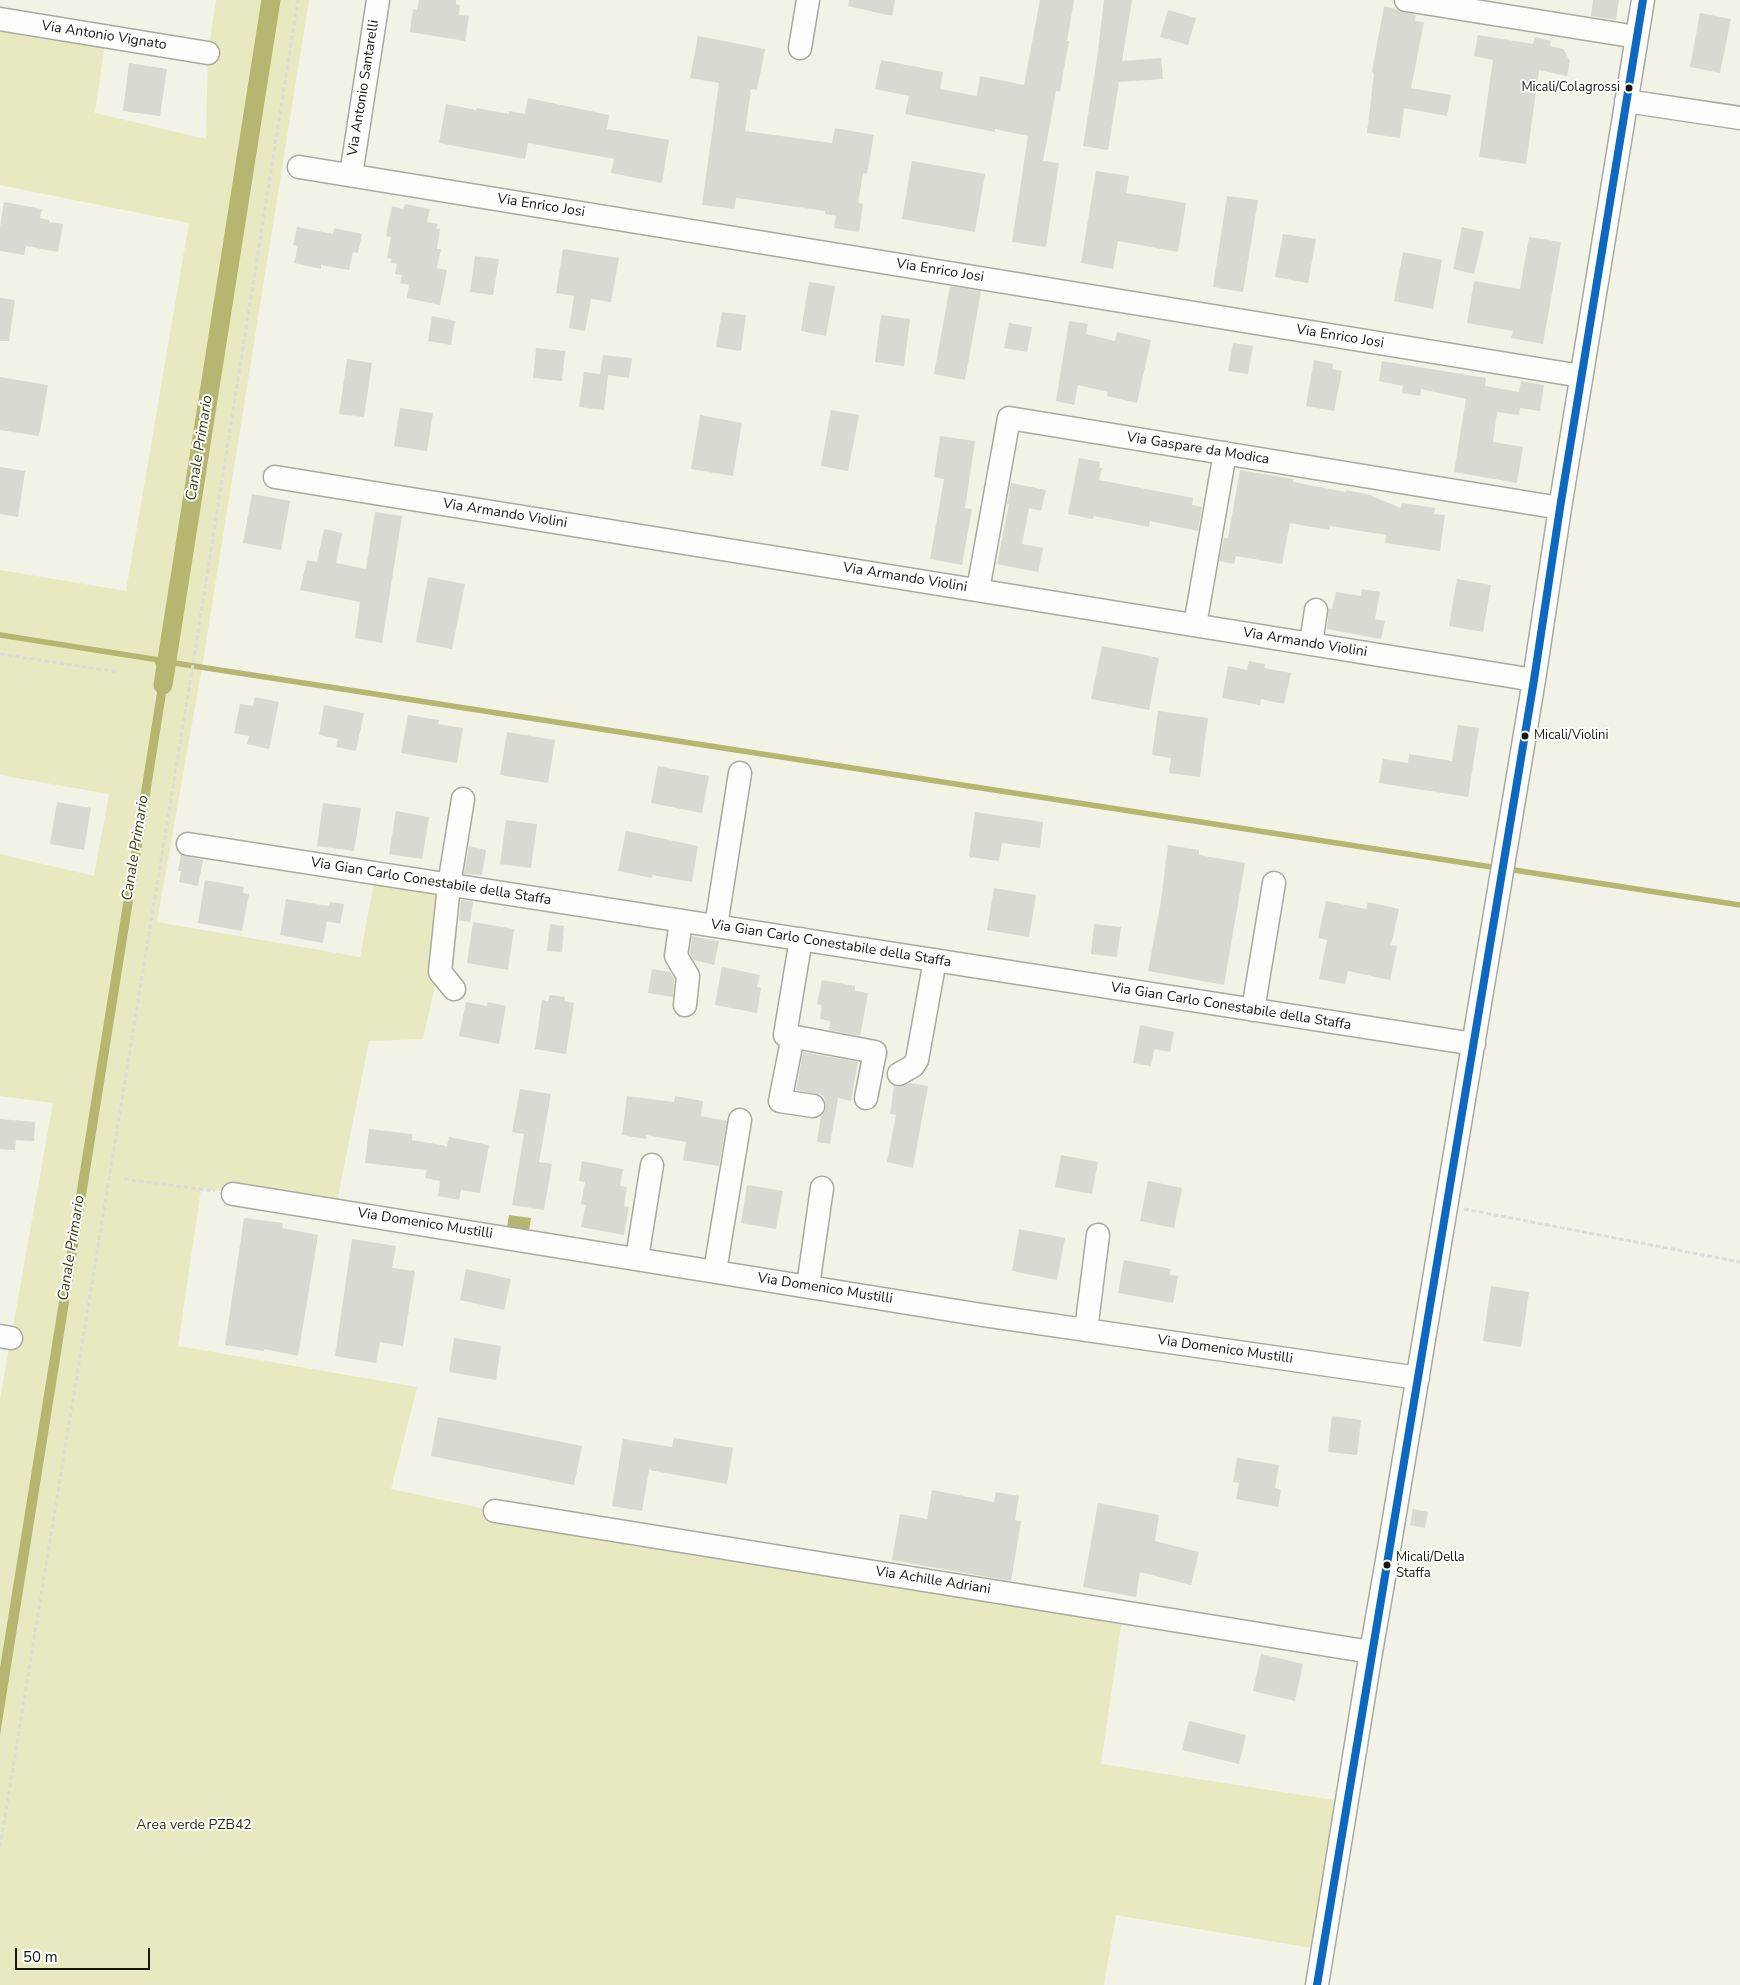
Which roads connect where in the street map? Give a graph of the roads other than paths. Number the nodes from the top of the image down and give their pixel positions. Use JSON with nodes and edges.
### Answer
{"nodes":[{"id":1,"x":378,"y":0,"type":"edge"},
{"id":2,"x":808,"y":0,"type":"edge"},
{"id":3,"x":1406,"y":0,"type":"edge"},
{"id":4,"x":1643,"y":0,"type":"edge"},
{"id":5,"x":0,"y":19,"type":"edge"},
{"id":6,"x":1637,"y":36,"type":"junction"},
{"id":7,"x":800,"y":48,"type":"dead end"},
{"id":8,"x":208,"y":53,"type":"dead end"},
{"id":9,"x":1626,"y":101,"type":"junction"},
{"id":10,"x":1740,"y":118,"type":"edge"},
{"id":11,"x":299,"y":167,"type":"dead end"},
{"id":12,"x":351,"y":175,"type":"junction"},
{"id":13,"x":1581,"y":376,"type":"junction"},
{"id":14,"x":1225,"y":453,"type":"junction"},
{"id":15,"x":276,"y":478,"type":"dead end"},
{"id":16,"x":1560,"y":508,"type":"junction"},
{"id":17,"x":978,"y":590,"type":"junction"},
{"id":18,"x":1316,"y":610,"type":"dead end"},
{"id":19,"x":1195,"y":625,"type":"junction"},
{"id":20,"x":1311,"y":644,"type":"junction"},
{"id":21,"x":1534,"y":680,"type":"junction"},
{"id":22,"x":740,"y":773,"type":"dead end"},
{"id":23,"x":463,"y":799,"type":"dead end"},
{"id":24,"x":188,"y":844,"type":"dead end"},
{"id":25,"x":1274,"y":882,"type":"dead end"},
{"id":26,"x":449,"y":885,"type":"junction"},
{"id":27,"x":681,"y":921,"type":"junction"},
{"id":28,"x":716,"y":926,"type":"junction"},
{"id":29,"x":800,"y":940,"type":"junction"},
{"id":30,"x":935,"y":960,"type":"junction"},
{"id":31,"x":454,"y":989,"type":"dead end"},
{"id":32,"x":685,"y":1005,"type":"dead end"},
{"id":33,"x":1253,"y":1010,"type":"junction"},
{"id":34,"x":793,"y":1036,"type":"junction"},
{"id":35,"x":1474,"y":1044,"type":"junction"},
{"id":36,"x":900,"y":1074,"type":"dead end"},
{"id":37,"x":866,"y":1098,"type":"dead end"},
{"id":38,"x":813,"y":1106,"type":"dead end"},
{"id":39,"x":740,"y":1120,"type":"dead end"},
{"id":40,"x":652,"y":1165,"type":"dead end"},
{"id":41,"x":822,"y":1188,"type":"dead end"},
{"id":42,"x":233,"y":1194,"type":"road end"},
{"id":43,"x":1098,"y":1235,"type":"dead end"},
{"id":44,"x":637,"y":1258,"type":"junction"},
{"id":45,"x":715,"y":1271,"type":"junction"},
{"id":46,"x":808,"y":1286,"type":"junction"},
{"id":47,"x":1086,"y":1330,"type":"junction"},
{"id":48,"x":1418,"y":1378,"type":"junction"},
{"id":49,"x":495,"y":1511,"type":"dead end"},
{"id":50,"x":1370,"y":1652,"type":"junction"},
{"id":51,"x":1317,"y":1985,"type":"edge"}],
"edges":[{"from":1,"to":12,"type":"street","name":"Via Antonio Santarelli"},
{"from":2,"to":7,"type":"street"},
{"from":3,"to":6,"type":"street"},
{"from":4,"to":6,"type":"street"},
{"from":5,"to":8,"type":"street","name":"Via Antonio Vignato"},
{"from":6,"to":9,"type":"street"},
{"from":9,"to":10,"type":"street"},
{"from":9,"to":13,"type":"street"},
{"from":11,"to":12,"type":"street","name":"Via Enrico Josi"},
{"from":12,"to":13,"type":"street","name":"Via Enrico Josi"},
{"from":13,"to":16,"type":"street"},
{"from":14,"to":16,"type":"street","name":"Via Gaspare da Modica"},
{"from":14,"to":17,"type":"street","name":"Via Gaspare da Modica"},
{"from":14,"to":19,"type":"street"},
{"from":15,"to":17,"type":"street","name":"Via Armando Violini"},
{"from":16,"to":21,"type":"street"},
{"from":17,"to":19,"type":"street","name":"Via Armando Violini"},
{"from":18,"to":20,"type":"street"},
{"from":19,"to":20,"type":"street","name":"Via Armando Violini"},
{"from":20,"to":21,"type":"street","name":"Via Armando Violini"},
{"from":21,"to":35,"type":"street"},
{"from":22,"to":28,"type":"street"},
{"from":23,"to":26,"type":"street"},
{"from":24,"to":26,"type":"street","name":"Via Gian Carlo Conestabile della Staffa"},
{"from":25,"to":33,"type":"street"},
{"from":26,"to":27,"type":"street","name":"Via Gian Carlo Conestabile della Staffa"},
{"from":26,"to":31,"type":"street"},
{"from":27,"to":28,"type":"street","name":"Via Gian Carlo Conestabile della Staffa"},
{"from":27,"to":32,"type":"street"},
{"from":28,"to":29,"type":"street","name":"Via Gian Carlo Conestabile della Staffa"},
{"from":29,"to":30,"type":"street","name":"Via Gian Carlo Conestabile della Staffa"},
{"from":29,"to":34,"type":"street"},
{"from":30,"to":33,"type":"street","name":"Via Gian Carlo Conestabile della Staffa"},
{"from":30,"to":36,"type":"street"},
{"from":33,"to":35,"type":"street","name":"Via Gian Carlo Conestabile della Staffa"},
{"from":34,"to":37,"type":"street"},
{"from":34,"to":38,"type":"street"},
{"from":35,"to":48,"type":"street"},
{"from":39,"to":45,"type":"street"},
{"from":40,"to":44,"type":"street"},
{"from":41,"to":46,"type":"street"},
{"from":42,"to":44,"type":"street","name":"Via Domenico Mustilli"},
{"from":43,"to":47,"type":"street"},
{"from":44,"to":45,"type":"street","name":"Via Domenico Mustilli"},
{"from":45,"to":46,"type":"street","name":"Via Domenico Mustilli"},
{"from":46,"to":47,"type":"street","name":"Via Domenico Mustilli"},
{"from":47,"to":48,"type":"street","name":"Via Domenico Mustilli"},
{"from":48,"to":50,"type":"street"},
{"from":49,"to":50,"type":"street","name":"Via Achille Adriani"},
{"from":50,"to":51,"type":"street"}]}
